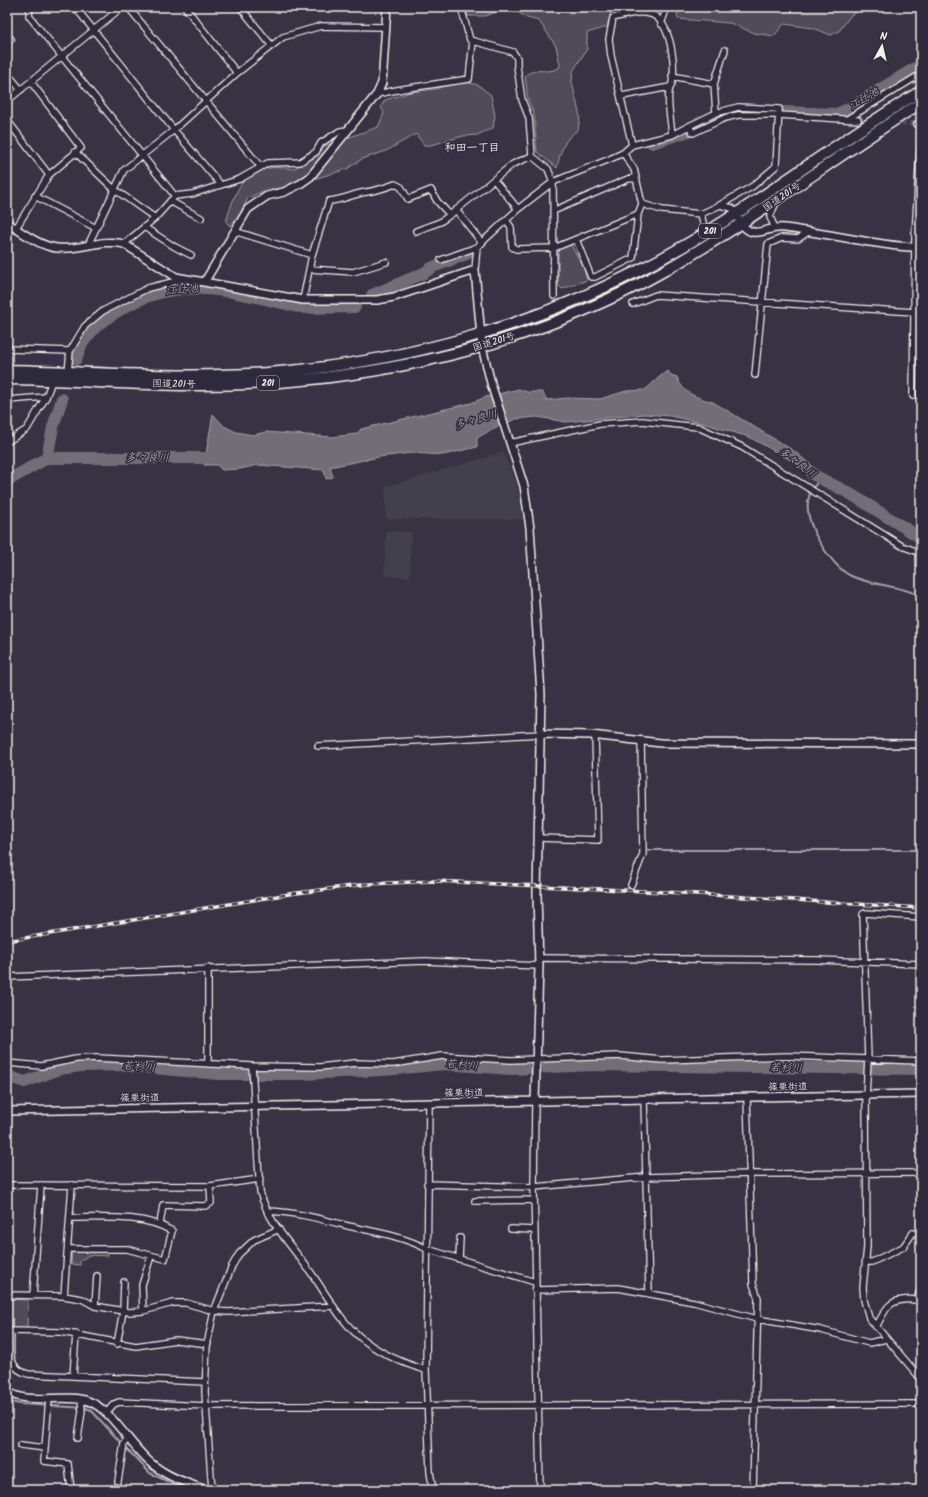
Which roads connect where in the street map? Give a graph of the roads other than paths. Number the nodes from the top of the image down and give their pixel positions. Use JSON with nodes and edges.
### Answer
{"nodes":[{"id":1,"x":30,"y":7,"type":"edge"},
{"id":2,"x":75,"y":7,"type":"edge"},
{"id":3,"x":122,"y":7,"type":"edge"},
{"id":4,"x":128,"y":7,"type":"edge"},
{"id":5,"x":185,"y":7,"type":"edge"},
{"id":6,"x":240,"y":7,"type":"edge"},
{"id":7,"x":387,"y":7,"type":"edge"},
{"id":8,"x":461,"y":7,"type":"edge"},
{"id":9,"x":668,"y":7,"type":"edge"},
{"id":10,"x":661,"y":24,"type":"junction"},
{"id":11,"x":386,"y":27,"type":"junction"},
{"id":12,"x":94,"y":31,"type":"junction"},
{"id":13,"x":473,"y":41,"type":"junction"},
{"id":14,"x":272,"y":46,"type":"junction"},
{"id":15,"x":725,"y":50,"type":"dead end"},
{"id":16,"x":62,"y":57,"type":"junction"},
{"id":17,"x":7,"y":73,"type":"edge"},
{"id":18,"x":237,"y":73,"type":"junction"},
{"id":19,"x":921,"y":74,"type":"edge"},
{"id":20,"x":672,"y":76,"type":"junction"},
{"id":21,"x":30,"y":82,"type":"junction"},
{"id":22,"x":714,"y":84,"type":"junction"},
{"id":23,"x":670,"y":87,"type":"junction"},
{"id":24,"x":20,"y":90,"type":"junction"},
{"id":25,"x":921,"y":91,"type":"edge"},
{"id":26,"x":377,"y":94,"type":"junction"},
{"id":27,"x":622,"y":96,"type":"junction"},
{"id":28,"x":7,"y":101,"type":"edge"},
{"id":29,"x":205,"y":101,"type":"junction"},
{"id":30,"x":921,"y":103,"type":"edge"},
{"id":31,"x":716,"y":113,"type":"junction"},
{"id":32,"x":779,"y":115,"type":"junction"},
{"id":33,"x":849,"y":118,"type":"junction"},
{"id":34,"x":7,"y":120,"type":"edge"},
{"id":35,"x":858,"y":120,"type":"tunnel mouth"},
{"id":36,"x":689,"y":126,"type":"junction"},
{"id":37,"x":174,"y":130,"type":"junction"},
{"id":38,"x":348,"y":130,"type":"junction"},
{"id":39,"x":921,"y":131,"type":"edge"},
{"id":40,"x":672,"y":135,"type":"junction"},
{"id":41,"x":632,"y":145,"type":"junction"},
{"id":42,"x":75,"y":152,"type":"junction"},
{"id":43,"x":623,"y":152,"type":"junction"},
{"id":44,"x":142,"y":154,"type":"junction"},
{"id":45,"x":532,"y":156,"type":"junction"},
{"id":46,"x":260,"y":166,"type":"junction"},
{"id":47,"x":49,"y":175,"type":"junction"},
{"id":48,"x":636,"y":178,"type":"junction"},
{"id":49,"x":494,"y":180,"type":"junction"},
{"id":50,"x":553,"y":182,"type":"junction"},
{"id":51,"x":220,"y":185,"type":"junction"},
{"id":52,"x":114,"y":189,"type":"junction"},
{"id":53,"x":36,"y":196,"type":"junction"},
{"id":54,"x":175,"y":196,"type":"junction"},
{"id":55,"x":777,"y":200,"type":"junction"},
{"id":56,"x":170,"y":201,"type":"junction"},
{"id":57,"x":642,"y":204,"type":"junction"},
{"id":58,"x":720,"y":205,"type":"junction"},
{"id":59,"x":518,"y":209,"type":"junction"},
{"id":60,"x":456,"y":210,"type":"junction"},
{"id":61,"x":553,"y":211,"type":"junction"},
{"id":62,"x":638,"y":214,"type":"junction"},
{"id":63,"x":702,"y":214,"type":"junction"},
{"id":64,"x":736,"y":214,"type":"junction"},
{"id":65,"x":450,"y":215,"type":"junction"},
{"id":66,"x":155,"y":218,"type":"junction"},
{"id":67,"x":200,"y":218,"type":"dead end"},
{"id":68,"x":506,"y":220,"type":"junction"},
{"id":69,"x":7,"y":223,"type":"edge"},
{"id":70,"x":742,"y":224,"type":"junction"},
{"id":71,"x":144,"y":227,"type":"junction"},
{"id":72,"x":16,"y":228,"type":"junction"},
{"id":73,"x":96,"y":228,"type":"junction"},
{"id":74,"x":775,"y":228,"type":"junction"},
{"id":75,"x":234,"y":231,"type":"junction"},
{"id":76,"x":416,"y":231,"type":"dead end"},
{"id":77,"x":808,"y":232,"type":"junction"},
{"id":78,"x":698,"y":238,"type":"junction"},
{"id":79,"x":576,"y":239,"type":"junction"},
{"id":80,"x":482,"y":243,"type":"junction"},
{"id":81,"x":88,"y":244,"type":"junction"},
{"id":82,"x":124,"y":244,"type":"junction"},
{"id":83,"x":477,"y":247,"type":"junction"},
{"id":84,"x":918,"y":247,"type":"edge"},
{"id":85,"x":554,"y":248,"type":"junction"},
{"id":86,"x":191,"y":255,"type":"dead end"},
{"id":87,"x":312,"y":255,"type":"junction"},
{"id":88,"x":442,"y":260,"type":"dead end"},
{"id":89,"x":386,"y":262,"type":"dead end"},
{"id":90,"x":310,"y":269,"type":"junction"},
{"id":91,"x":475,"y":270,"type":"junction"},
{"id":92,"x":186,"y":279,"type":"junction"},
{"id":93,"x":206,"y":281,"type":"junction"},
{"id":94,"x":554,"y":296,"type":"dead end"},
{"id":95,"x":302,"y":300,"type":"junction"},
{"id":96,"x":762,"y":302,"type":"junction"},
{"id":97,"x":633,"y":304,"type":"dead end"},
{"id":98,"x":914,"y":312,"type":"junction"},
{"id":99,"x":480,"y":335,"type":"junction"},
{"id":100,"x":482,"y":347,"type":"junction"},
{"id":101,"x":7,"y":349,"type":"edge"},
{"id":102,"x":70,"y":351,"type":"junction"},
{"id":103,"x":7,"y":369,"type":"edge"},
{"id":104,"x":68,"y":372,"type":"junction"},
{"id":105,"x":755,"y":375,"type":"dead end"},
{"id":106,"x":7,"y":380,"type":"edge"},
{"id":107,"x":52,"y":381,"type":"junction"},
{"id":108,"x":913,"y":396,"type":"dead end"},
{"id":109,"x":46,"y":397,"type":"junction"},
{"id":110,"x":7,"y":400,"type":"edge"},
{"id":111,"x":510,"y":440,"type":"junction"},
{"id":112,"x":7,"y":442,"type":"edge"},
{"id":113,"x":921,"y":553,"type":"edge"},
{"id":114,"x":541,"y":734,"type":"junction"},
{"id":115,"x":595,"y":736,"type":"junction"},
{"id":116,"x":641,"y":741,"type":"junction"},
{"id":117,"x":921,"y":744,"type":"edge"},
{"id":118,"x":318,"y":746,"type":"dead end"},
{"id":119,"x":538,"y":838,"type":"junction"},
{"id":120,"x":631,"y":885,"type":"dead end"},
{"id":121,"x":921,"y":917,"type":"edge"},
{"id":122,"x":539,"y":958,"type":"junction"},
{"id":123,"x":864,"y":961,"type":"junction"},
{"id":124,"x":921,"y":964,"type":"edge"},
{"id":125,"x":539,"y":966,"type":"junction"},
{"id":126,"x":208,"y":968,"type":"junction"},
{"id":127,"x":7,"y":977,"type":"edge"},
{"id":128,"x":538,"y":1059,"type":"junction"},
{"id":129,"x":868,"y":1059,"type":"junction"},
{"id":130,"x":921,"y":1061,"type":"edge"},
{"id":131,"x":7,"y":1063,"type":"edge"},
{"id":132,"x":208,"y":1064,"type":"junction"},
{"id":133,"x":252,"y":1066,"type":"junction"},
{"id":134,"x":921,"y":1094,"type":"edge"},
{"id":135,"x":866,"y":1096,"type":"junction"},
{"id":136,"x":747,"y":1098,"type":"junction"},
{"id":137,"x":644,"y":1099,"type":"junction"},
{"id":138,"x":535,"y":1102,"type":"junction"},
{"id":139,"x":428,"y":1103,"type":"junction"},
{"id":140,"x":255,"y":1106,"type":"junction"},
{"id":141,"x":7,"y":1111,"type":"edge"},
{"id":142,"x":921,"y":1173,"type":"edge"},
{"id":143,"x":750,"y":1174,"type":"junction"},
{"id":144,"x":867,"y":1174,"type":"junction"},
{"id":145,"x":646,"y":1177,"type":"junction"},
{"id":146,"x":260,"y":1179,"type":"junction"},
{"id":147,"x":427,"y":1184,"type":"junction"},
{"id":148,"x":7,"y":1185,"type":"edge"},
{"id":149,"x":41,"y":1185,"type":"junction"},
{"id":150,"x":72,"y":1185,"type":"junction"},
{"id":151,"x":210,"y":1186,"type":"junction"},
{"id":152,"x":534,"y":1187,"type":"junction"},
{"id":153,"x":534,"y":1200,"type":"junction"},
{"id":154,"x":476,"y":1201,"type":"dead end"},
{"id":155,"x":267,"y":1211,"type":"junction"},
{"id":156,"x":70,"y":1218,"type":"junction"},
{"id":157,"x":160,"y":1224,"type":"junction"},
{"id":158,"x":511,"y":1229,"type":"dead end"},
{"id":159,"x":279,"y":1230,"type":"junction"},
{"id":160,"x":534,"y":1230,"type":"junction"},
{"id":161,"x":913,"y":1233,"type":"dead end"},
{"id":162,"x":460,"y":1238,"type":"dead end"},
{"id":163,"x":68,"y":1249,"type":"junction"},
{"id":164,"x":427,"y":1250,"type":"junction"},
{"id":165,"x":151,"y":1256,"type":"junction"},
{"id":166,"x":459,"y":1259,"type":"junction"},
{"id":167,"x":866,"y":1262,"type":"junction"},
{"id":168,"x":97,"y":1276,"type":"dead end"},
{"id":169,"x":124,"y":1282,"type":"dead end"},
{"id":170,"x":535,"y":1282,"type":"junction"},
{"id":171,"x":921,"y":1286,"type":"edge"},
{"id":172,"x":535,"y":1290,"type":"junction"},
{"id":173,"x":649,"y":1293,"type":"junction"},
{"id":174,"x":7,"y":1295,"type":"edge"},
{"id":175,"x":33,"y":1296,"type":"junction"},
{"id":176,"x":64,"y":1296,"type":"junction"},
{"id":177,"x":919,"y":1301,"type":"edge"},
{"id":178,"x":95,"y":1306,"type":"junction"},
{"id":179,"x":333,"y":1306,"type":"junction"},
{"id":180,"x":214,"y":1310,"type":"junction"},
{"id":181,"x":123,"y":1311,"type":"junction"},
{"id":182,"x":143,"y":1311,"type":"junction"},
{"id":183,"x":757,"y":1318,"type":"junction"},
{"id":184,"x":876,"y":1327,"type":"junction"},
{"id":185,"x":9,"y":1331,"type":"edge"},
{"id":186,"x":76,"y":1334,"type":"junction"},
{"id":187,"x":886,"y":1339,"type":"junction"},
{"id":188,"x":117,"y":1344,"type":"junction"},
{"id":189,"x":208,"y":1344,"type":"junction"},
{"id":190,"x":426,"y":1370,"type":"junction"},
{"id":191,"x":73,"y":1376,"type":"junction"},
{"id":192,"x":921,"y":1379,"type":"edge"},
{"id":193,"x":205,"y":1382,"type":"junction"},
{"id":194,"x":7,"y":1390,"type":"edge"},
{"id":195,"x":49,"y":1398,"type":"junction"},
{"id":196,"x":81,"y":1399,"type":"junction"},
{"id":197,"x":755,"y":1404,"type":"junction"},
{"id":198,"x":921,"y":1404,"type":"edge"},
{"id":199,"x":539,"y":1405,"type":"junction"},
{"id":200,"x":206,"y":1406,"type":"junction"},
{"id":201,"x":427,"y":1406,"type":"junction"},
{"id":202,"x":106,"y":1413,"type":"junction"},
{"id":203,"x":78,"y":1438,"type":"dead end"},
{"id":204,"x":128,"y":1439,"type":"junction"},
{"id":205,"x":21,"y":1445,"type":"dead end"},
{"id":206,"x":45,"y":1448,"type":"junction"},
{"id":207,"x":118,"y":1481,"type":"dead end"},
{"id":208,"x":71,"y":1490,"type":"edge"},
{"id":209,"x":206,"y":1490,"type":"edge"},
{"id":210,"x":212,"y":1490,"type":"edge"},
{"id":211,"x":434,"y":1490,"type":"edge"},
{"id":212,"x":540,"y":1490,"type":"edge"},
{"id":213,"x":753,"y":1490,"type":"edge"}],
"edges":[{"from":1,"to":16,"type":"street"},
{"from":2,"to":12,"type":"street"},
{"from":3,"to":12,"type":"street"},
{"from":4,"to":29,"type":"street"},
{"from":5,"to":18,"type":"street"},
{"from":6,"to":14,"type":"street"},
{"from":7,"to":11,"type":"street"},
{"from":8,"to":13,"type":"street"},
{"from":9,"to":10,"type":"street"},
{"from":10,"to":20,"type":"street"},
{"from":10,"to":27,"type":"street"},
{"from":11,"to":14,"type":"street"},
{"from":11,"to":26,"type":"street"},
{"from":12,"to":16,"type":"street"},
{"from":12,"to":37,"type":"street"},
{"from":13,"to":26,"type":"street"},
{"from":13,"to":45,"type":"street"},
{"from":14,"to":18,"type":"street"},
{"from":15,"to":22,"type":"street"},
{"from":16,"to":21,"type":"street"},
{"from":16,"to":44,"type":"street"},
{"from":17,"to":24,"type":"street"},
{"from":18,"to":29,"type":"street"},
{"from":19,"to":33,"type":"street"},
{"from":20,"to":22,"type":"street"},
{"from":20,"to":23,"type":"street"},
{"from":21,"to":24,"type":"street"},
{"from":21,"to":42,"type":"street"},
{"from":22,"to":31,"type":"street"},
{"from":23,"to":27,"type":"street"},
{"from":23,"to":40,"type":"street"},
{"from":24,"to":28,"type":"street"},
{"from":25,"to":64,"type":"highway","name":"国道201号","number":"201"},
{"from":26,"to":38,"type":"street"},
{"from":27,"to":41,"type":"street"},
{"from":29,"to":37,"type":"street"},
{"from":29,"to":46,"type":"street"},
{"from":30,"to":55,"type":"highway","name":"国道201号","number":"201"},
{"from":31,"to":32,"type":"street"},
{"from":31,"to":36,"type":"street"},
{"from":32,"to":33,"type":"street"},
{"from":32,"to":36,"type":"street"},
{"from":32,"to":58,"type":"street"},
{"from":33,"to":35,"type":"street"},
{"from":34,"to":47,"type":"street"},
{"from":36,"to":40,"type":"street"},
{"from":37,"to":44,"type":"street"},
{"from":37,"to":51,"type":"street"},
{"from":38,"to":46,"type":"street"},
{"from":38,"to":75,"type":"street"},
{"from":39,"to":84,"type":"street"},
{"from":40,"to":41,"type":"street"},
{"from":41,"to":43,"type":"street"},
{"from":42,"to":47,"type":"street"},
{"from":42,"to":52,"type":"street"},
{"from":43,"to":48,"type":"street"},
{"from":43,"to":50,"type":"street"},
{"from":44,"to":52,"type":"street"},
{"from":44,"to":54,"type":"street"},
{"from":45,"to":49,"type":"street"},
{"from":45,"to":50,"type":"street"},
{"from":46,"to":51,"type":"street"},
{"from":47,"to":53,"type":"street"},
{"from":48,"to":57,"type":"street"},
{"from":48,"to":61,"type":"street"},
{"from":49,"to":59,"type":"street"},
{"from":49,"to":60,"type":"street"},
{"from":50,"to":59,"type":"street"},
{"from":50,"to":61,"type":"street"},
{"from":51,"to":54,"type":"street"},
{"from":52,"to":66,"type":"street"},
{"from":52,"to":73,"type":"street"},
{"from":53,"to":72,"type":"street"},
{"from":53,"to":73,"type":"street"},
{"from":54,"to":56,"type":"street"},
{"from":55,"to":70,"type":"highway","name":"国道201号","number":"201"},
{"from":55,"to":74,"type":"street"},
{"from":56,"to":66,"type":"street"},
{"from":56,"to":67,"type":"street"},
{"from":57,"to":62,"type":"street"},
{"from":57,"to":63,"type":"street"},
{"from":58,"to":63,"type":"street"},
{"from":58,"to":64,"type":"street"},
{"from":59,"to":68,"type":"street"},
{"from":60,"to":65,"type":"street"},
{"from":60,"to":80,"type":"street"},
{"from":61,"to":85,"type":"street"},
{"from":62,"to":79,"type":"street"},
{"from":62,"to":79,"type":"street"},
{"from":63,"to":78,"type":"street"},
{"from":64,"to":70,"type":"street"},
{"from":64,"to":78,"type":"highway","name":"国道201号","number":"201"},
{"from":65,"to":76,"type":"street"},
{"from":65,"to":87,"type":"street"},
{"from":66,"to":71,"type":"street"},
{"from":68,"to":80,"type":"street"},
{"from":68,"to":85,"type":"street"},
{"from":69,"to":72,"type":"street"},
{"from":70,"to":74,"type":"street"},
{"from":70,"to":100,"type":"highway","name":"国道201号","number":"201"},
{"from":71,"to":82,"type":"street"},
{"from":71,"to":86,"type":"street"},
{"from":72,"to":81,"type":"street"},
{"from":73,"to":81,"type":"street"},
{"from":74,"to":77,"type":"street"},
{"from":75,"to":87,"type":"street"},
{"from":75,"to":93,"type":"street"},
{"from":77,"to":84,"type":"street"},
{"from":77,"to":96,"type":"street"},
{"from":78,"to":99,"type":"highway","name":"国道201号","number":"201"},
{"from":79,"to":85,"type":"street"},
{"from":80,"to":83,"type":"street"},
{"from":81,"to":82,"type":"street"},
{"from":82,"to":92,"type":"street"},
{"from":83,"to":88,"type":"street"},
{"from":83,"to":91,"type":"street"},
{"from":84,"to":98,"type":"street"},
{"from":85,"to":94,"type":"street"},
{"from":87,"to":90,"type":"street"},
{"from":89,"to":90,"type":"street"},
{"from":90,"to":95,"type":"street"},
{"from":91,"to":95,"type":"street"},
{"from":91,"to":99,"type":"street"},
{"from":92,"to":93,"type":"street"},
{"from":92,"to":102,"type":"street"},
{"from":93,"to":95,"type":"street"},
{"from":96,"to":97,"type":"street"},
{"from":96,"to":98,"type":"street"},
{"from":96,"to":105,"type":"street"},
{"from":98,"to":108,"type":"street"},
{"from":99,"to":100,"type":"street"},
{"from":99,"to":104,"type":"highway","name":"国道201号","number":"201"},
{"from":100,"to":107,"type":"highway","name":"国道201号","number":"201"},
{"from":100,"to":111,"type":"street"},
{"from":101,"to":102,"type":"street"},
{"from":102,"to":104,"type":"street"},
{"from":103,"to":104,"type":"highway","name":"国道201号","number":"201"},
{"from":106,"to":107,"type":"highway","name":"国道201号","number":"201"},
{"from":107,"to":109,"type":"street"},
{"from":109,"to":110,"type":"street"},
{"from":109,"to":112,"type":"street"},
{"from":111,"to":113,"type":"street"},
{"from":111,"to":114,"type":"street"},
{"from":114,"to":115,"type":"street"},
{"from":114,"to":118,"type":"street"},
{"from":114,"to":119,"type":"street"},
{"from":115,"to":116,"type":"street"},
{"from":115,"to":119,"type":"street"},
{"from":116,"to":117,"type":"street"},
{"from":116,"to":120,"type":"street"},
{"from":119,"to":122,"type":"street"},
{"from":121,"to":123,"type":"street"},
{"from":122,"to":123,"type":"street"},
{"from":122,"to":125,"type":"street"},
{"from":123,"to":124,"type":"street"},
{"from":123,"to":129,"type":"street"},
{"from":125,"to":126,"type":"street"},
{"from":125,"to":128,"type":"street"},
{"from":126,"to":127,"type":"street"},
{"from":126,"to":132,"type":"street"},
{"from":128,"to":129,"type":"street"},
{"from":128,"to":133,"type":"street"},
{"from":128,"to":138,"type":"street"},
{"from":129,"to":130,"type":"street"},
{"from":129,"to":135,"type":"street"},
{"from":131,"to":132,"type":"street"},
{"from":132,"to":133,"type":"street"},
{"from":133,"to":140,"type":"street"},
{"from":134,"to":135,"type":"street","name":"篠栗街道"},
{"from":135,"to":136,"type":"street","name":"篠栗街道"},
{"from":135,"to":144,"type":"street"},
{"from":136,"to":137,"type":"street","name":"篠栗街道"},
{"from":136,"to":143,"type":"street"},
{"from":137,"to":138,"type":"street","name":"篠栗街道"},
{"from":137,"to":145,"type":"street"},
{"from":138,"to":139,"type":"street","name":"篠栗街道"},
{"from":138,"to":152,"type":"street"},
{"from":139,"to":140,"type":"street","name":"篠栗街道"},
{"from":139,"to":147,"type":"street"},
{"from":140,"to":141,"type":"street","name":"篠栗街道"},
{"from":140,"to":146,"type":"street"},
{"from":142,"to":144,"type":"street"},
{"from":143,"to":144,"type":"street"},
{"from":143,"to":145,"type":"street"},
{"from":143,"to":183,"type":"street"},
{"from":144,"to":167,"type":"street"},
{"from":145,"to":152,"type":"street"},
{"from":145,"to":173,"type":"street"},
{"from":146,"to":151,"type":"street"},
{"from":146,"to":155,"type":"street"},
{"from":147,"to":152,"type":"street"},
{"from":147,"to":164,"type":"street"},
{"from":148,"to":149,"type":"street"},
{"from":149,"to":150,"type":"street"},
{"from":149,"to":175,"type":"street"},
{"from":150,"to":151,"type":"street"},
{"from":150,"to":156,"type":"street"},
{"from":151,"to":157,"type":"street"},
{"from":152,"to":153,"type":"street"},
{"from":153,"to":154,"type":"street"},
{"from":153,"to":160,"type":"street"},
{"from":155,"to":159,"type":"street"},
{"from":155,"to":164,"type":"street"},
{"from":156,"to":157,"type":"street"},
{"from":156,"to":163,"type":"street"},
{"from":157,"to":165,"type":"street"},
{"from":158,"to":160,"type":"street"},
{"from":159,"to":179,"type":"street"},
{"from":159,"to":180,"type":"street"},
{"from":160,"to":170,"type":"street"},
{"from":161,"to":167,"type":"street"},
{"from":162,"to":166,"type":"street"},
{"from":163,"to":165,"type":"street"},
{"from":163,"to":176,"type":"street"},
{"from":164,"to":166,"type":"street"},
{"from":164,"to":190,"type":"street"},
{"from":165,"to":182,"type":"street"},
{"from":166,"to":170,"type":"street"},
{"from":167,"to":184,"type":"street"},
{"from":168,"to":178,"type":"street"},
{"from":169,"to":181,"type":"street"},
{"from":170,"to":172,"type":"street"},
{"from":171,"to":177,"type":"street"},
{"from":172,"to":173,"type":"street"},
{"from":172,"to":199,"type":"street"},
{"from":173,"to":183,"type":"street"},
{"from":174,"to":175,"type":"street"},
{"from":175,"to":176,"type":"street"},
{"from":176,"to":178,"type":"street"},
{"from":177,"to":184,"type":"street"},
{"from":178,"to":181,"type":"street"},
{"from":179,"to":180,"type":"street"},
{"from":179,"to":190,"type":"street"},
{"from":180,"to":182,"type":"street"},
{"from":180,"to":189,"type":"street"},
{"from":181,"to":182,"type":"street"},
{"from":181,"to":188,"type":"street"},
{"from":183,"to":187,"type":"street"},
{"from":183,"to":197,"type":"street"},
{"from":184,"to":187,"type":"street"},
{"from":185,"to":186,"type":"street"},
{"from":185,"to":191,"type":"street"},
{"from":186,"to":188,"type":"street"},
{"from":186,"to":191,"type":"street"},
{"from":187,"to":192,"type":"street"},
{"from":188,"to":189,"type":"street"},
{"from":189,"to":193,"type":"street"},
{"from":190,"to":201,"type":"street"},
{"from":191,"to":193,"type":"street"},
{"from":193,"to":200,"type":"street"},
{"from":194,"to":195,"type":"street"},
{"from":195,"to":196,"type":"street"},
{"from":195,"to":206,"type":"street"},
{"from":196,"to":202,"type":"street"},
{"from":196,"to":203,"type":"street"},
{"from":197,"to":198,"type":"street"},
{"from":197,"to":199,"type":"street"},
{"from":197,"to":213,"type":"street"},
{"from":199,"to":201,"type":"street"},
{"from":199,"to":212,"type":"street"},
{"from":200,"to":201,"type":"street"},
{"from":200,"to":202,"type":"street"},
{"from":200,"to":210,"type":"street"},
{"from":201,"to":211,"type":"street"},
{"from":202,"to":204,"type":"street"},
{"from":204,"to":207,"type":"street"},
{"from":204,"to":209,"type":"street"},
{"from":205,"to":206,"type":"street"},
{"from":206,"to":208,"type":"street"}]}
